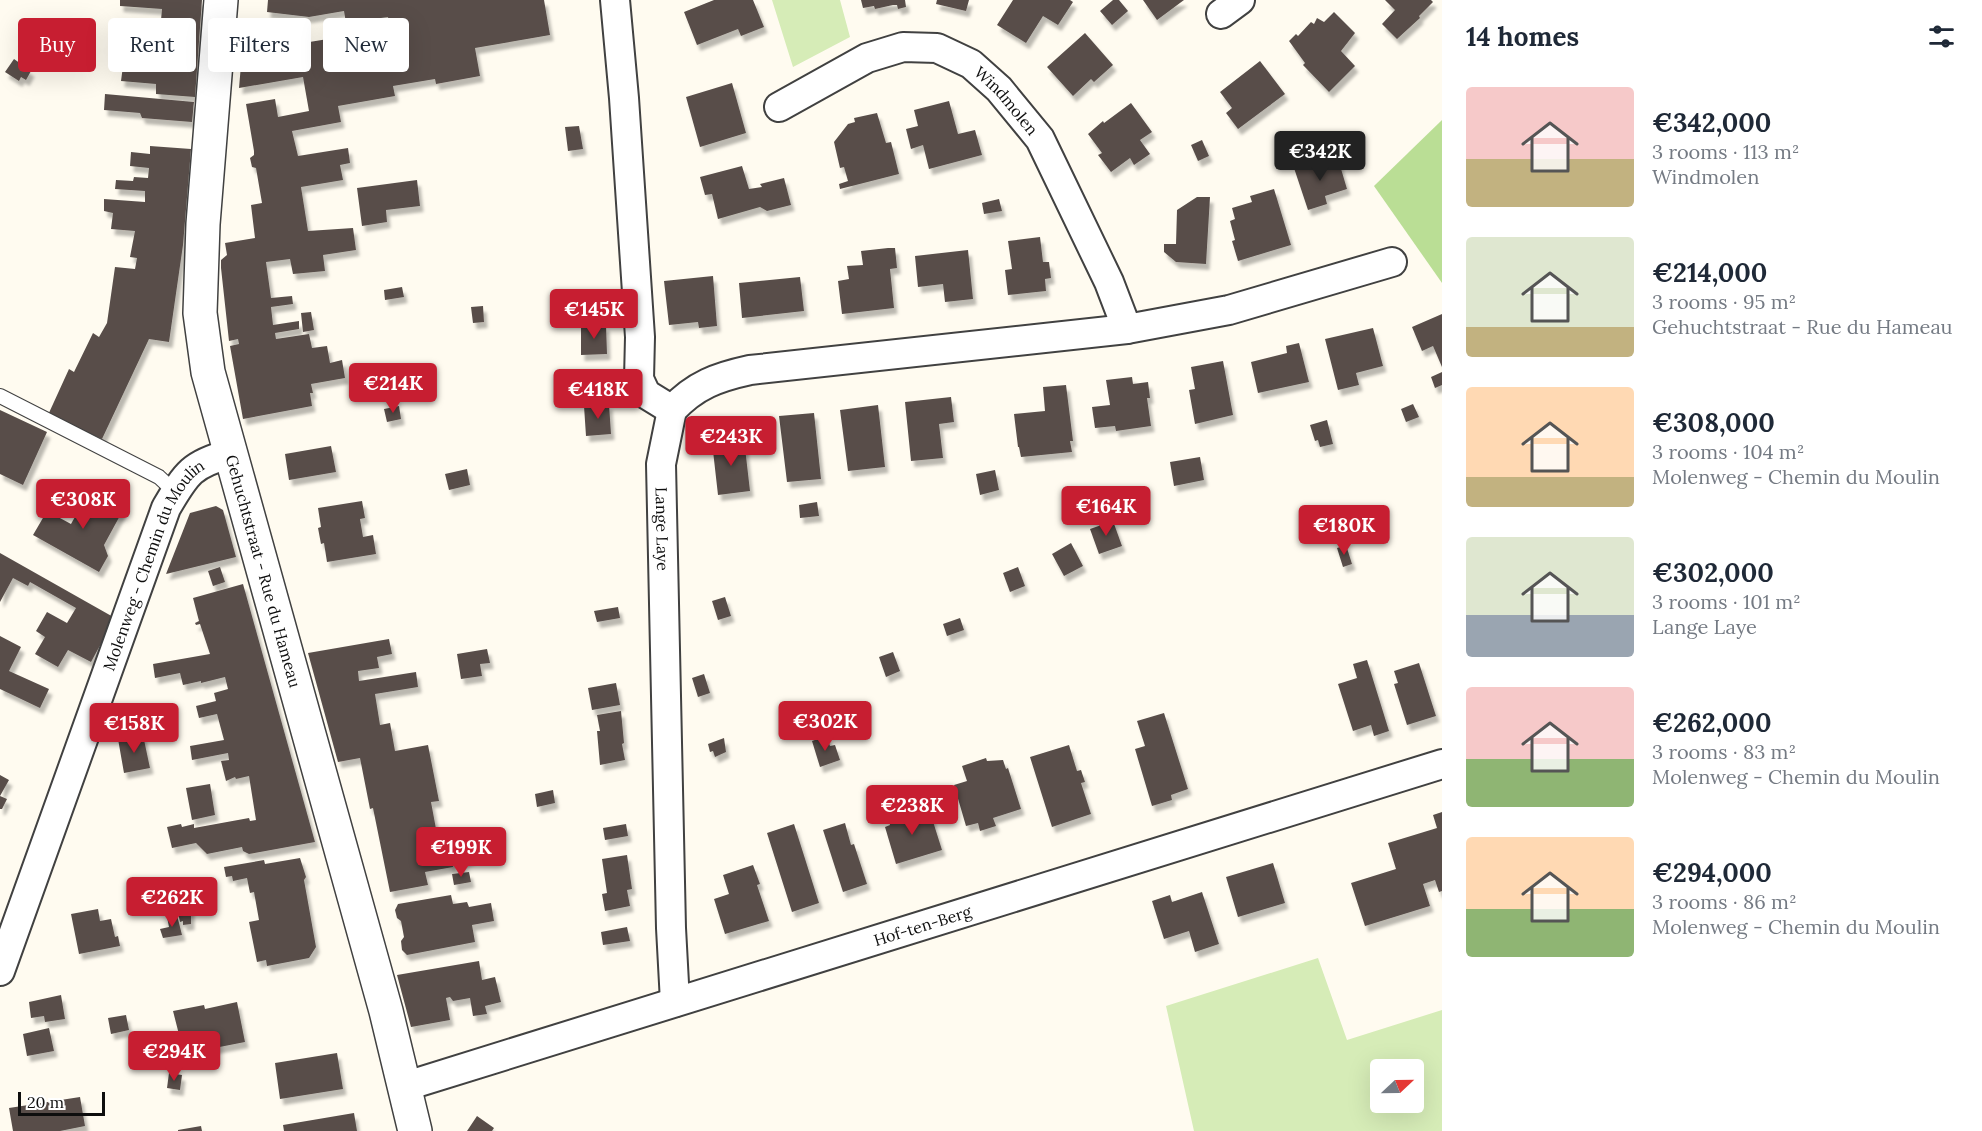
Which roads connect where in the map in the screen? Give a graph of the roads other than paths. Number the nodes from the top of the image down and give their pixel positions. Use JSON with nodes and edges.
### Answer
{"nodes":[{"id":1,"x":221,"y":0,"type":"edge"},
{"id":2,"x":615,"y":0,"type":"edge"},
{"id":3,"x":779,"y":107,"type":"dead end"},
{"id":4,"x":1392,"y":262,"type":"dead end"},
{"id":5,"x":1127,"y":329,"type":"junction"},
{"id":6,"x":0,"y":396,"type":"edge"},
{"id":7,"x":672,"y":410,"type":"junction"},
{"id":8,"x":230,"y":454,"type":"junction"},
{"id":9,"x":175,"y":492,"type":"junction"},
{"id":10,"x":1442,"y":764,"type":"edge"},
{"id":11,"x":0,"y":970,"type":"edge"},
{"id":12,"x":675,"y":1002,"type":"junction"},
{"id":13,"x":403,"y":1087,"type":"junction"},
{"id":14,"x":415,"y":1131,"type":"edge"}],
"edges":[{"from":1,"to":8,"type":"street","name":"Gehuchtstraat - Rue du Hameau"},
{"from":2,"to":7,"type":"street"},
{"from":3,"to":5,"type":"street","name":"Windmolen"},
{"from":4,"to":5,"type":"street"},
{"from":5,"to":7,"type":"street"},
{"from":6,"to":9,"type":"lane"},
{"from":7,"to":12,"type":"street","name":"Lange Laye"},
{"from":8,"to":9,"type":"street","name":"Molenweg - Chemin du Moulin"},
{"from":8,"to":13,"type":"street","name":"Gehuchtstraat - Rue du Hameau"},
{"from":9,"to":11,"type":"street","name":"Molenweg - Chemin du Moulin"},
{"from":10,"to":12,"type":"street","name":"Hof-ten-Berg"},
{"from":12,"to":13,"type":"street","name":"Hof-ten-Berg"},
{"from":13,"to":14,"type":"street","name":"Gehuchtstraat - Rue du Hameau"}]}
